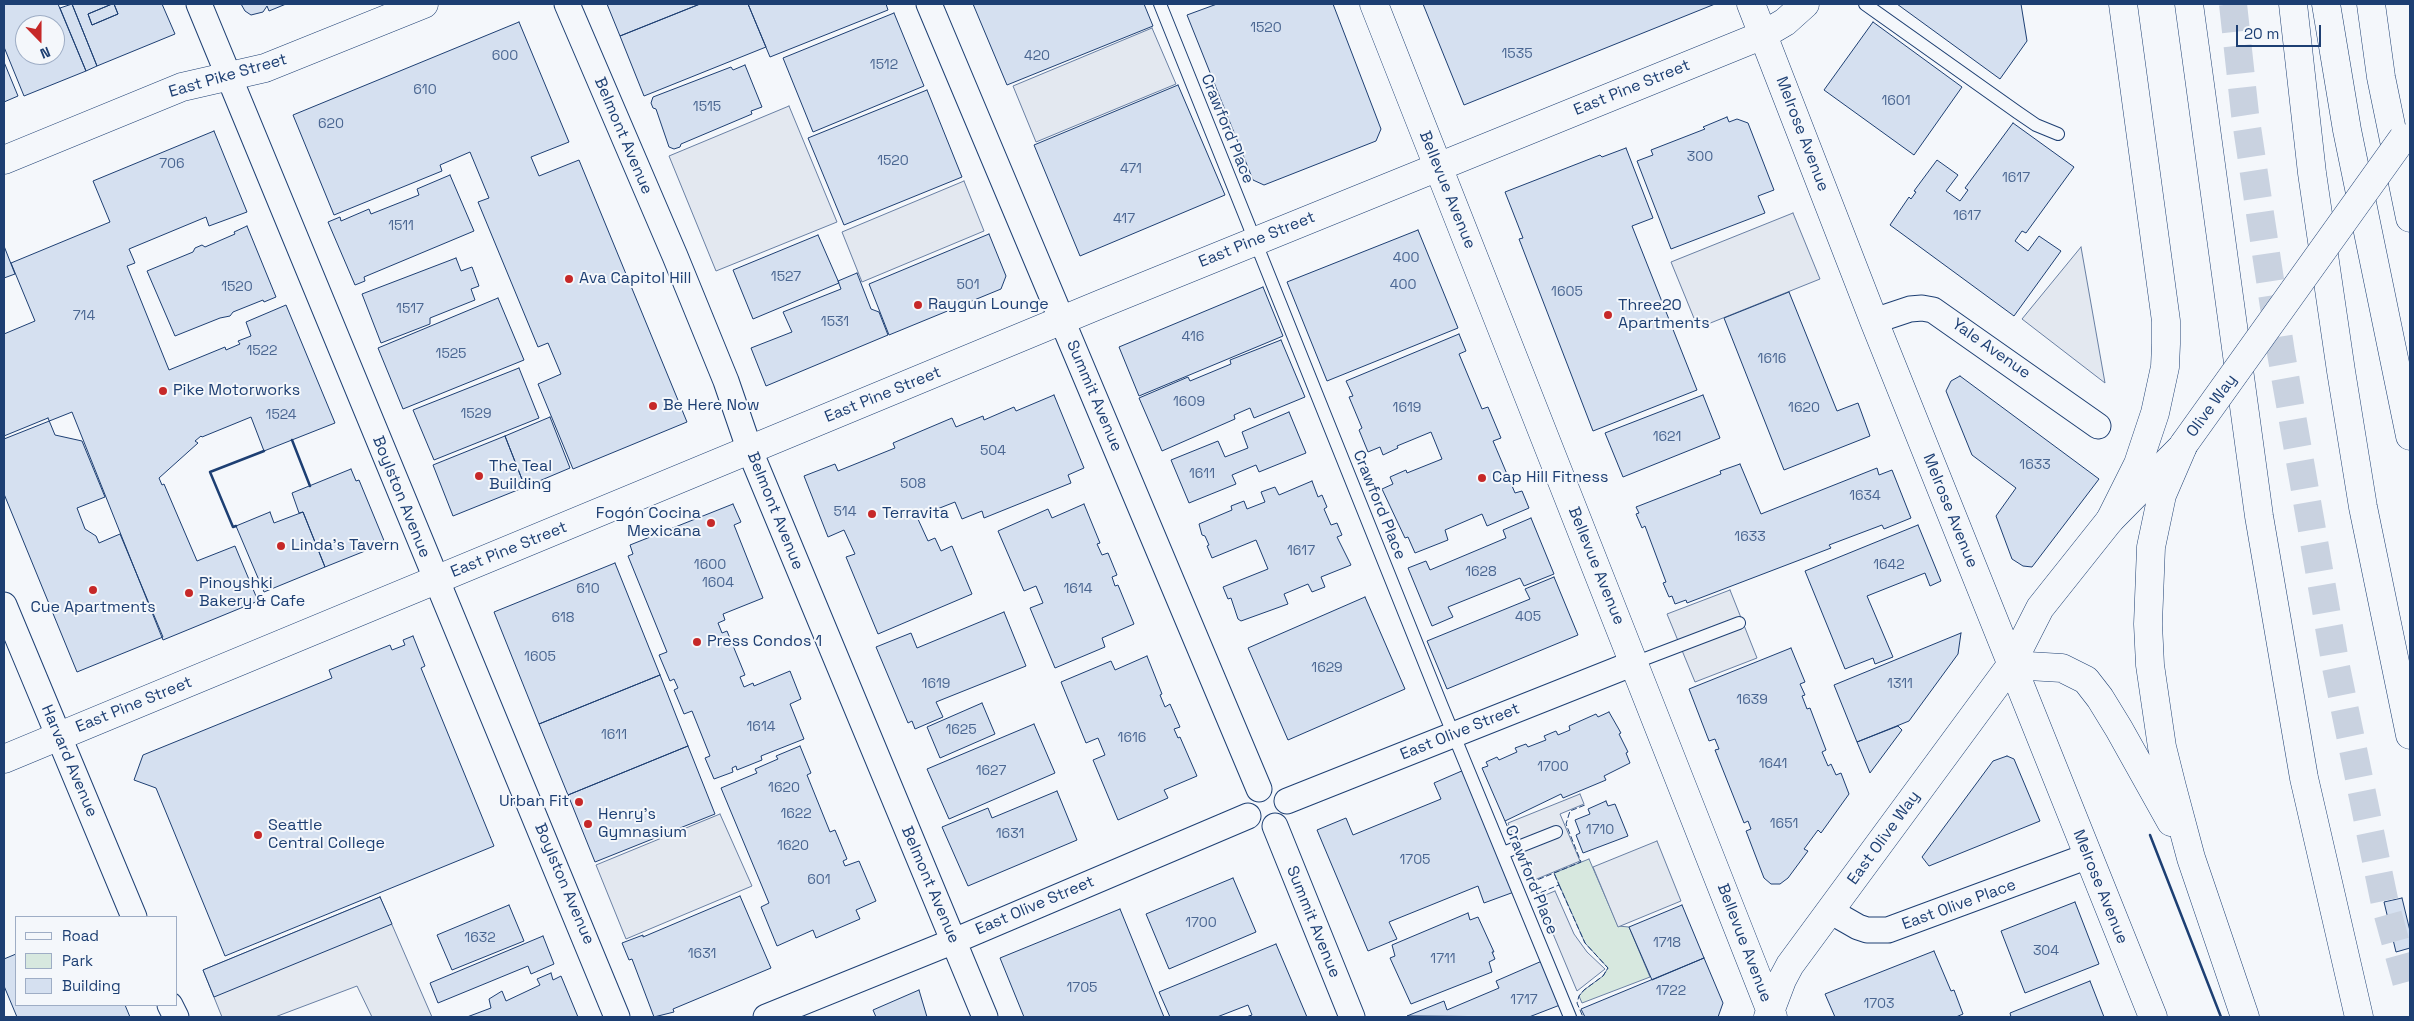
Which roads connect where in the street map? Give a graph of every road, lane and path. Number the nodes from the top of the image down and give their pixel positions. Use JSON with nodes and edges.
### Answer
{"nodes":[{"id":1,"x":199,"y":4,"type":"edge"},
{"id":2,"x":424,"y":4,"type":"edge"},
{"id":3,"x":567,"y":4,"type":"edge"},
{"id":4,"x":928,"y":4,"type":"edge"},
{"id":5,"x":1160,"y":4,"type":"edge"},
{"id":6,"x":1374,"y":4,"type":"edge"},
{"id":7,"x":1751,"y":4,"type":"edge"},
{"id":8,"x":1805,"y":4,"type":"edge"},
{"id":9,"x":1865,"y":4,"type":"edge"},
{"id":10,"x":2123,"y":4,"type":"edge"},
{"id":11,"x":2189,"y":4,"type":"edge"},
{"id":12,"x":2293,"y":4,"type":"edge"},
{"id":13,"x":2326,"y":4,"type":"edge"},
{"id":14,"x":2371,"y":4,"type":"edge"},
{"id":15,"x":1763,"y":35,"type":"junction"},
{"id":16,"x":230,"y":77,"type":"junction"},
{"id":17,"x":2058,"y":134,"type":"dead end"},
{"id":18,"x":2407,"y":140,"type":"edge"},
{"id":19,"x":4,"y":160,"type":"edge"},
{"id":20,"x":1437,"y":166,"type":"junction"},
{"id":21,"x":2410,"y":218,"type":"edge"},
{"id":22,"x":1256,"y":241,"type":"junction"},
{"id":23,"x":1062,"y":320,"type":"junction"},
{"id":24,"x":1874,"y":321,"type":"junction"},
{"id":25,"x":2098,"y":426,"type":"dead end"},
{"id":26,"x":2410,"y":436,"type":"edge"},
{"id":27,"x":2184,"y":444,"type":"junction"},
{"id":28,"x":750,"y":451,"type":"junction"},
{"id":29,"x":2110,"y":520,"type":"junction"},
{"id":30,"x":435,"y":580,"type":"junction"},
{"id":31,"x":4,"y":605,"type":"edge"},
{"id":32,"x":1739,"y":623,"type":"dead end"},
{"id":33,"x":1634,"y":663,"type":"junction"},
{"id":34,"x":2012,"y":665,"type":"junction"},
{"id":35,"x":1454,"y":735,"type":"junction"},
{"id":36,"x":2410,"y":735,"type":"edge"},
{"id":37,"x":58,"y":736,"type":"junction"},
{"id":38,"x":4,"y":759,"type":"edge"},
{"id":39,"x":1259,"y":789,"type":"junction"},
{"id":40,"x":1286,"y":801,"type":"junction"},
{"id":41,"x":1248,"y":816,"type":"junction"},
{"id":42,"x":1275,"y":826,"type":"junction"},
{"id":43,"x":1556,"y":832,"type":"dead end"},
{"id":44,"x":1503,"y":853,"type":"junction"},
{"id":45,"x":2088,"y":856,"type":"junction"},
{"id":46,"x":2191,"y":858,"type":"junction"},
{"id":47,"x":1830,"y":910,"type":"junction"},
{"id":48,"x":134,"y":916,"type":"edge"},
{"id":49,"x":954,"y":941,"type":"junction"},
{"id":50,"x":1770,"y":1015,"type":"edge"},
{"id":51,"x":617,"y":1017,"type":"edge"},
{"id":52,"x":766,"y":1017,"type":"edge"},
{"id":53,"x":985,"y":1017,"type":"edge"},
{"id":54,"x":1352,"y":1017,"type":"edge"},
{"id":55,"x":1570,"y":1017,"type":"edge"},
{"id":56,"x":2153,"y":1017,"type":"edge"},
{"id":57,"x":2245,"y":1017,"type":"edge"},
{"id":58,"x":2359,"y":1017,"type":"edge"}],
"edges":[{"from":1,"to":16,"type":"street","name":"Boylston Avenue"},
{"from":2,"to":16,"type":"main road","name":"East Pike Street"},
{"from":3,"to":28,"type":"street","name":"Belmont Avenue"},
{"from":4,"to":23,"type":"street","name":"Summit Avenue"},
{"from":5,"to":22,"type":"lane","name":"Crawford Place"},
{"from":6,"to":20,"type":"main road","name":"Bellevue Avenue"},
{"from":7,"to":15,"type":"main road","name":"Melrose Avenue"},
{"from":8,"to":15,"type":"main road","name":"East Pine Street"},
{"from":9,"to":17,"type":"lane"},
{"from":10,"to":29,"type":"main road"},
{"from":11,"to":58,"type":"main road"},
{"from":12,"to":36,"type":"main road"},
{"from":13,"to":26,"type":"main road"},
{"from":14,"to":21,"type":"main road"},
{"from":15,"to":20,"type":"main road","name":"East Pine Street"},
{"from":15,"to":24,"type":"main road","name":"Melrose Avenue"},
{"from":16,"to":19,"type":"main road","name":"East Pike Street"},
{"from":16,"to":30,"type":"street","name":"Boylston Avenue"},
{"from":18,"to":27,"type":"main road","name":"Olive Way","bridge":true},
{"from":20,"to":22,"type":"main road","name":"East Pine Street"},
{"from":20,"to":33,"type":"main road","name":"Bellevue Avenue"},
{"from":22,"to":23,"type":"main road","name":"East Pine Street"},
{"from":22,"to":35,"type":"lane","name":"Crawford Place"},
{"from":23,"to":28,"type":"main road","name":"East Pine Street"},
{"from":23,"to":39,"type":"street","name":"Summit Avenue"},
{"from":24,"to":25,"type":"street","name":"Yale Avenue"},
{"from":24,"to":34,"type":"main road","name":"Melrose Avenue"},
{"from":27,"to":29,"type":"main road","name":"Olive Way"},
{"from":27,"to":46,"type":"main road"},
{"from":28,"to":30,"type":"main road","name":"East Pine Street"},
{"from":28,"to":49,"type":"street","name":"Belmont Avenue"},
{"from":29,"to":34,"type":"main road","name":"Olive Way"},
{"from":30,"to":37,"type":"main road","name":"East Pine Street"},
{"from":30,"to":51,"type":"street","name":"Boylston Avenue"},
{"from":31,"to":37,"type":"street","name":"Harvard Avenue"},
{"from":32,"to":33,"type":"lane"},
{"from":33,"to":35,"type":"street","name":"East Olive Street"},
{"from":33,"to":50,"type":"main road","name":"Bellevue Avenue"},
{"from":34,"to":45,"type":"main road","name":"Melrose Avenue"},
{"from":34,"to":46,"type":"main road"},
{"from":34,"to":47,"type":"main road","name":"East Olive Way"},
{"from":35,"to":40,"type":"street","name":"East Olive Street"},
{"from":35,"to":44,"type":"lane","name":"Crawford Place"},
{"from":37,"to":38,"type":"main road","name":"East Pine Street"},
{"from":37,"to":48,"type":"street","name":"Harvard Avenue"},
{"from":39,"to":40,"type":"street"},
{"from":39,"to":41,"type":"street"},
{"from":40,"to":42,"type":"street"},
{"from":41,"to":42,"type":"street"},
{"from":41,"to":49,"type":"street","name":"East Olive Street"},
{"from":42,"to":54,"type":"street","name":"Summit Avenue"},
{"from":43,"to":44,"type":"lane"},
{"from":44,"to":55,"type":"lane","name":"Crawford Place"},
{"from":45,"to":47,"type":"street","name":"East Olive Place"},
{"from":45,"to":56,"type":"main road","name":"Melrose Avenue"},
{"from":46,"to":57,"type":"main road"},
{"from":47,"to":50,"type":"main road","name":"East Olive Way"},
{"from":49,"to":52,"type":"street","name":"East Olive Street"},
{"from":49,"to":53,"type":"street","name":"Belmont Avenue"}]}
